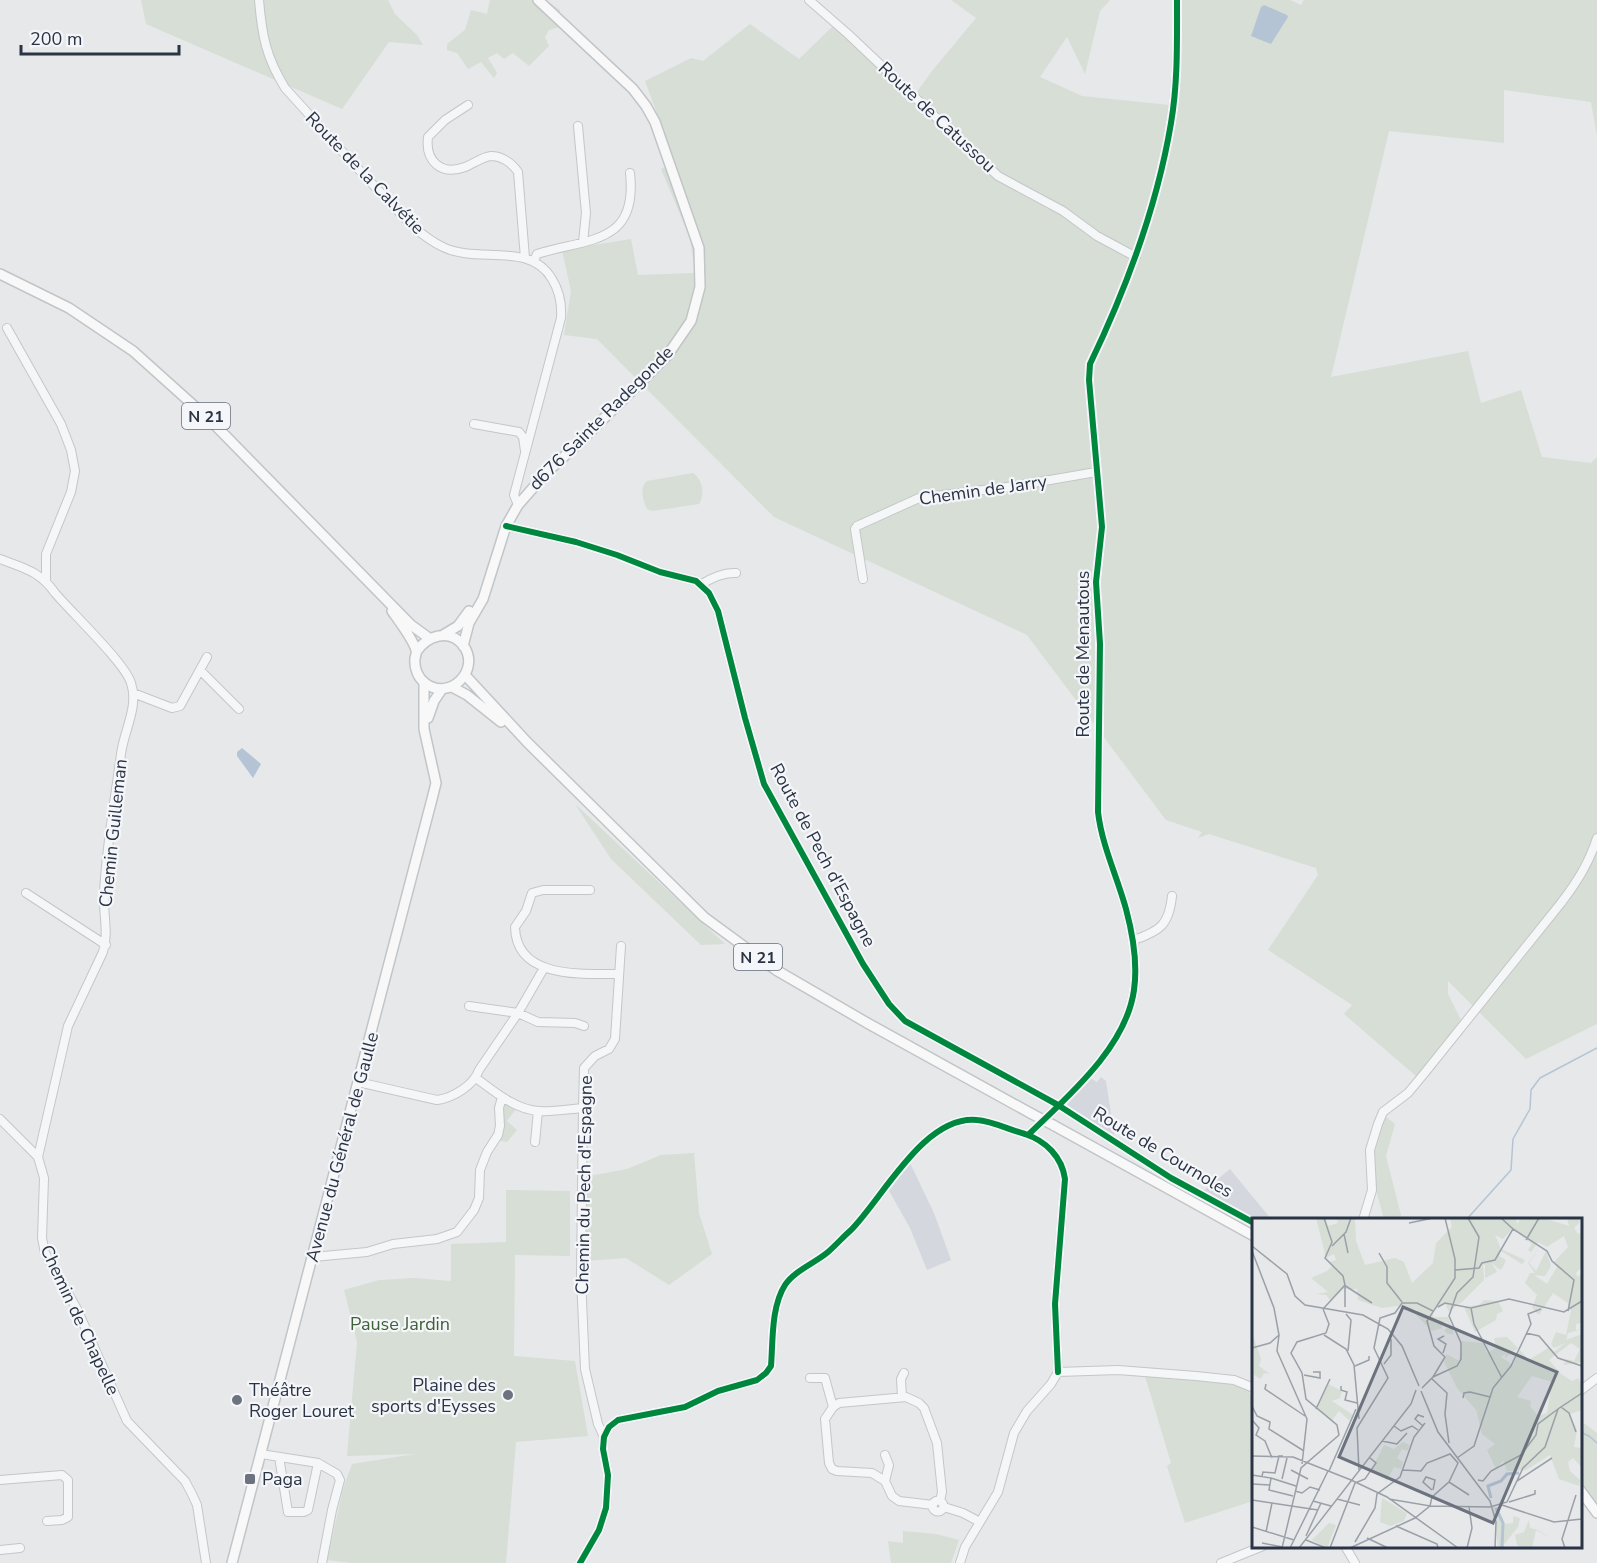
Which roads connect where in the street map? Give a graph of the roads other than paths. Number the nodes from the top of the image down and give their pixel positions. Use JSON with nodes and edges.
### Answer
{"nodes":[{"id":1,"x":259,"y":0,"type":"edge"},
{"id":2,"x":538,"y":0,"type":"edge"},
{"id":3,"x":809,"y":0,"type":"edge"},
{"id":4,"x":1177,"y":0,"type":"edge"},
{"id":5,"x":468,"y":105,"type":"dead end"},
{"id":6,"x":578,"y":126,"type":"dead end"},
{"id":7,"x":630,"y":173,"type":"dead end"},
{"id":8,"x":583,"y":242,"type":"junction"},
{"id":9,"x":1136,"y":257,"type":"junction"},
{"id":10,"x":525,"y":258,"type":"junction"},
{"id":11,"x":534,"y":261,"type":"junction"},
{"id":12,"x":0,"y":274,"type":"edge"},
{"id":13,"x":7,"y":328,"type":"dead end"},
{"id":14,"x":474,"y":424,"type":"dead end"},
{"id":15,"x":526,"y":452,"type":"junction"},
{"id":16,"x":1096,"y":472,"type":"junction"},
{"id":17,"x":518,"y":505,"type":"junction"},
{"id":18,"x":506,"y":526,"type":"junction"},
{"id":19,"x":0,"y":558,"type":"edge"},
{"id":20,"x":736,"y":573,"type":"dead end"},
{"id":21,"x":490,"y":579,"type":"junction"},
{"id":22,"x":863,"y":579,"type":"dead end"},
{"id":23,"x":46,"y":581,"type":"junction"},
{"id":24,"x":700,"y":585,"type":"junction"},
{"id":25,"x":382,"y":595,"type":"junction"},
{"id":26,"x":444,"y":635,"type":"junction"},
{"id":27,"x":429,"y":638,"type":"junction"},
{"id":28,"x":463,"y":646,"type":"junction"},
{"id":29,"x":417,"y":651,"type":"junction"},
{"id":30,"x":207,"y":657,"type":"dead end"},
{"id":31,"x":200,"y":670,"type":"junction"},
{"id":32,"x":465,"y":675,"type":"junction"},
{"id":33,"x":424,"y":683,"type":"junction"},
{"id":34,"x":452,"y":687,"type":"junction"},
{"id":35,"x":442,"y":689,"type":"junction"},
{"id":36,"x":133,"y":693,"type":"junction"},
{"id":37,"x":239,"y":710,"type":"dead end"},
{"id":38,"x":424,"y":729,"type":"junction"},
{"id":39,"x":527,"y":742,"type":"junction"},
{"id":40,"x":1597,"y":838,"type":"edge"},
{"id":41,"x":590,"y":890,"type":"dead end"},
{"id":42,"x":26,"y":893,"type":"dead end"},
{"id":43,"x":1172,"y":896,"type":"dead end"},
{"id":44,"x":1134,"y":940,"type":"junction"},
{"id":45,"x":105,"y":945,"type":"junction"},
{"id":46,"x":621,"y":946,"type":"dead end"},
{"id":47,"x":544,"y":968,"type":"junction"},
{"id":48,"x":619,"y":974,"type":"junction"},
{"id":49,"x":469,"y":1006,"type":"dead end"},
{"id":50,"x":501,"y":1011,"type":"junction"},
{"id":51,"x":518,"y":1013,"type":"junction"},
{"id":52,"x":509,"y":1026,"type":"junction"},
{"id":53,"x":584,"y":1026,"type":"dead end"},
{"id":54,"x":476,"y":1078,"type":"junction"},
{"id":55,"x":358,"y":1082,"type":"junction"},
{"id":56,"x":502,"y":1097,"type":"junction"},
{"id":57,"x":1058,"y":1105,"type":"junction"},
{"id":58,"x":583,"y":1108,"type":"junction"},
{"id":59,"x":538,"y":1111,"type":"junction"},
{"id":60,"x":0,"y":1119,"type":"edge"},
{"id":61,"x":1028,"y":1135,"type":"junction"},
{"id":62,"x":535,"y":1142,"type":"dead end"},
{"id":63,"x":38,"y":1157,"type":"junction"},
{"id":64,"x":1364,"y":1218,"type":"edge"},
{"id":65,"x":1252,"y":1222,"type":"edge"},
{"id":66,"x":1252,"y":1235,"type":"edge"},
{"id":67,"x":313,"y":1257,"type":"junction"},
{"id":68,"x":1058,"y":1371,"type":"junction"},
{"id":69,"x":904,"y":1372,"type":"dead end"},
{"id":70,"x":810,"y":1378,"type":"dead end"},
{"id":71,"x":1597,"y":1378,"type":"edge"},
{"id":72,"x":1252,"y":1387,"type":"edge"},
{"id":73,"x":1582,"y":1391,"type":"edge"},
{"id":74,"x":902,"y":1397,"type":"junction"},
{"id":75,"x":833,"y":1407,"type":"junction"},
{"id":76,"x":604,"y":1437,"type":"junction"},
{"id":77,"x":261,"y":1454,"type":"junction"},
{"id":78,"x":885,"y":1455,"type":"dead end"},
{"id":79,"x":279,"y":1456,"type":"junction"},
{"id":80,"x":318,"y":1463,"type":"junction"},
{"id":81,"x":0,"y":1480,"type":"edge"},
{"id":82,"x":885,"y":1481,"type":"junction"},
{"id":83,"x":1582,"y":1491,"type":"edge"},
{"id":84,"x":939,"y":1504,"type":"junction"},
{"id":85,"x":1597,"y":1513,"type":"edge"},
{"id":86,"x":47,"y":1521,"type":"dead end"},
{"id":87,"x":980,"y":1522,"type":"junction"},
{"id":88,"x":20,"y":1548,"type":"dead end"},
{"id":89,"x":1258,"y":1548,"type":"edge"},
{"id":90,"x":1346,"y":1548,"type":"edge"},
{"id":91,"x":0,"y":1550,"type":"edge"},
{"id":92,"x":206,"y":1563,"type":"edge"},
{"id":93,"x":232,"y":1563,"type":"edge"},
{"id":94,"x":322,"y":1563,"type":"edge"},
{"id":95,"x":580,"y":1563,"type":"edge"},
{"id":96,"x":960,"y":1563,"type":"edge"},
{"id":97,"x":1221,"y":1563,"type":"edge"},
{"id":98,"x":1355,"y":1563,"type":"edge"}],
"edges":[{"from":1,"to":10,"type":"street","name":"Route de la Calvétie"},
{"from":2,"to":17,"type":"main road","name":"d676 Sainte Radegonde"},
{"from":3,"to":9,"type":"street","name":"Route de Catussou"},
{"from":4,"to":9,"type":"street","name":"Route de Menautous"},
{"from":5,"to":10,"type":"street"},
{"from":6,"to":8,"type":"street"},
{"from":7,"to":8,"type":"street"},
{"from":8,"to":11,"type":"street"},
{"from":9,"to":16,"type":"street","name":"Route de Menautous"},
{"from":10,"to":11,"type":"street","name":"Route de la Calvétie"},
{"from":11,"to":15,"type":"street","name":"Route de la Calvétie"},
{"from":12,"to":25,"type":"main road","number":"N 21"},
{"from":13,"to":23,"type":"street"},
{"from":14,"to":15,"type":"street"},
{"from":15,"to":17,"type":"street","name":"Route de la Calvétie"},
{"from":16,"to":22,"type":"street","name":"Chemin de Jarry"},
{"from":16,"to":44,"type":"street","name":"Route de Menautous"},
{"from":17,"to":18,"type":"main road","name":"d676 Sainte Radegonde"},
{"from":18,"to":21,"type":"main road","name":"d676 Sainte Radegonde"},
{"from":18,"to":24,"type":"street"},
{"from":19,"to":23,"type":"street"},
{"from":20,"to":24,"type":"street"},
{"from":21,"to":26,"type":"main road"},
{"from":21,"to":28,"type":"main road"},
{"from":23,"to":36,"type":"street"},
{"from":24,"to":57,"type":"street","name":"Route de Pech d'Espagne"},
{"from":25,"to":27,"type":"main road","number":"N 21"},
{"from":25,"to":29,"type":"main road","number":"N 21"},
{"from":26,"to":27,"type":"main road"},
{"from":26,"to":28,"type":"main road"},
{"from":27,"to":29,"type":"main road"},
{"from":28,"to":32,"type":"main road"},
{"from":29,"to":33,"type":"main road"},
{"from":30,"to":31,"type":"street"},
{"from":31,"to":36,"type":"street"},
{"from":31,"to":37,"type":"street"},
{"from":32,"to":34,"type":"main road"},
{"from":32,"to":39,"type":"main road","number":"N 21"},
{"from":33,"to":35,"type":"main road"},
{"from":33,"to":38,"type":"main road","name":"Avenue du Général de Gaulle"},
{"from":34,"to":35,"type":"main road"},
{"from":34,"to":39,"type":"main road","number":"N 21"},
{"from":35,"to":38,"type":"main road"},
{"from":36,"to":45,"type":"street","name":"Chemin Guilleman"},
{"from":38,"to":55,"type":"main road","name":"Avenue du Général de Gaulle"},
{"from":39,"to":66,"type":"main road","number":"N 21","bridge":true},
{"from":40,"to":64,"type":"street"},
{"from":41,"to":47,"type":"street"},
{"from":42,"to":45,"type":"street"},
{"from":43,"to":44,"type":"street"},
{"from":44,"to":57,"type":"street","name":"Route de Menautous"},
{"from":45,"to":63,"type":"street","name":"Chemin Guilleman"},
{"from":46,"to":48,"type":"street","name":"Chemin du Pech d'Espagne"},
{"from":47,"to":48,"type":"street"},
{"from":47,"to":51,"type":"street"},
{"from":48,"to":58,"type":"street","name":"Chemin du Pech d'Espagne"},
{"from":49,"to":50,"type":"street"},
{"from":50,"to":51,"type":"street"},
{"from":50,"to":52,"type":"street"},
{"from":51,"to":52,"type":"street"},
{"from":51,"to":53,"type":"street"},
{"from":52,"to":54,"type":"street"},
{"from":54,"to":55,"type":"street"},
{"from":54,"to":56,"type":"street"},
{"from":55,"to":67,"type":"main road","name":"Avenue du Général de Gaulle"},
{"from":56,"to":59,"type":"street"},
{"from":56,"to":67,"type":"street"},
{"from":57,"to":61,"type":"street","name":"Route de Menautous"},
{"from":57,"to":65,"type":"street","name":"Route de Cournoles"},
{"from":58,"to":59,"type":"street"},
{"from":58,"to":76,"type":"street","name":"Chemin du Pech d'Espagne"},
{"from":59,"to":62,"type":"street"},
{"from":60,"to":63,"type":"street"},
{"from":61,"to":68,"type":"street"},
{"from":61,"to":76,"type":"street"},
{"from":63,"to":92,"type":"street","name":"Chemin de Chapelle"},
{"from":67,"to":77,"type":"main road","name":"Avenue du Général de Gaulle"},
{"from":68,"to":72,"type":"street"},
{"from":68,"to":87,"type":"street"},
{"from":69,"to":74,"type":"street"},
{"from":70,"to":75,"type":"street"},
{"from":71,"to":73,"type":"street"},
{"from":74,"to":75,"type":"street"},
{"from":74,"to":84,"type":"street"},
{"from":75,"to":82,"type":"street"},
{"from":76,"to":95,"type":"street","name":"Chemin du Pech d'Espagne"},
{"from":77,"to":79,"type":"street"},
{"from":77,"to":93,"type":"main road","name":"Avenue du Général de Gaulle"},
{"from":78,"to":82,"type":"street"},
{"from":79,"to":80,"type":"street"},
{"from":79,"to":80,"type":"street"},
{"from":80,"to":94,"type":"street"},
{"from":81,"to":86,"type":"street"},
{"from":82,"to":84,"type":"street"},
{"from":83,"to":85,"type":"main road"},
{"from":84,"to":87,"type":"street"},
{"from":87,"to":96,"type":"street"},
{"from":88,"to":91,"type":"street"},
{"from":89,"to":97,"type":"street"},
{"from":90,"to":98,"type":"street"}]}
